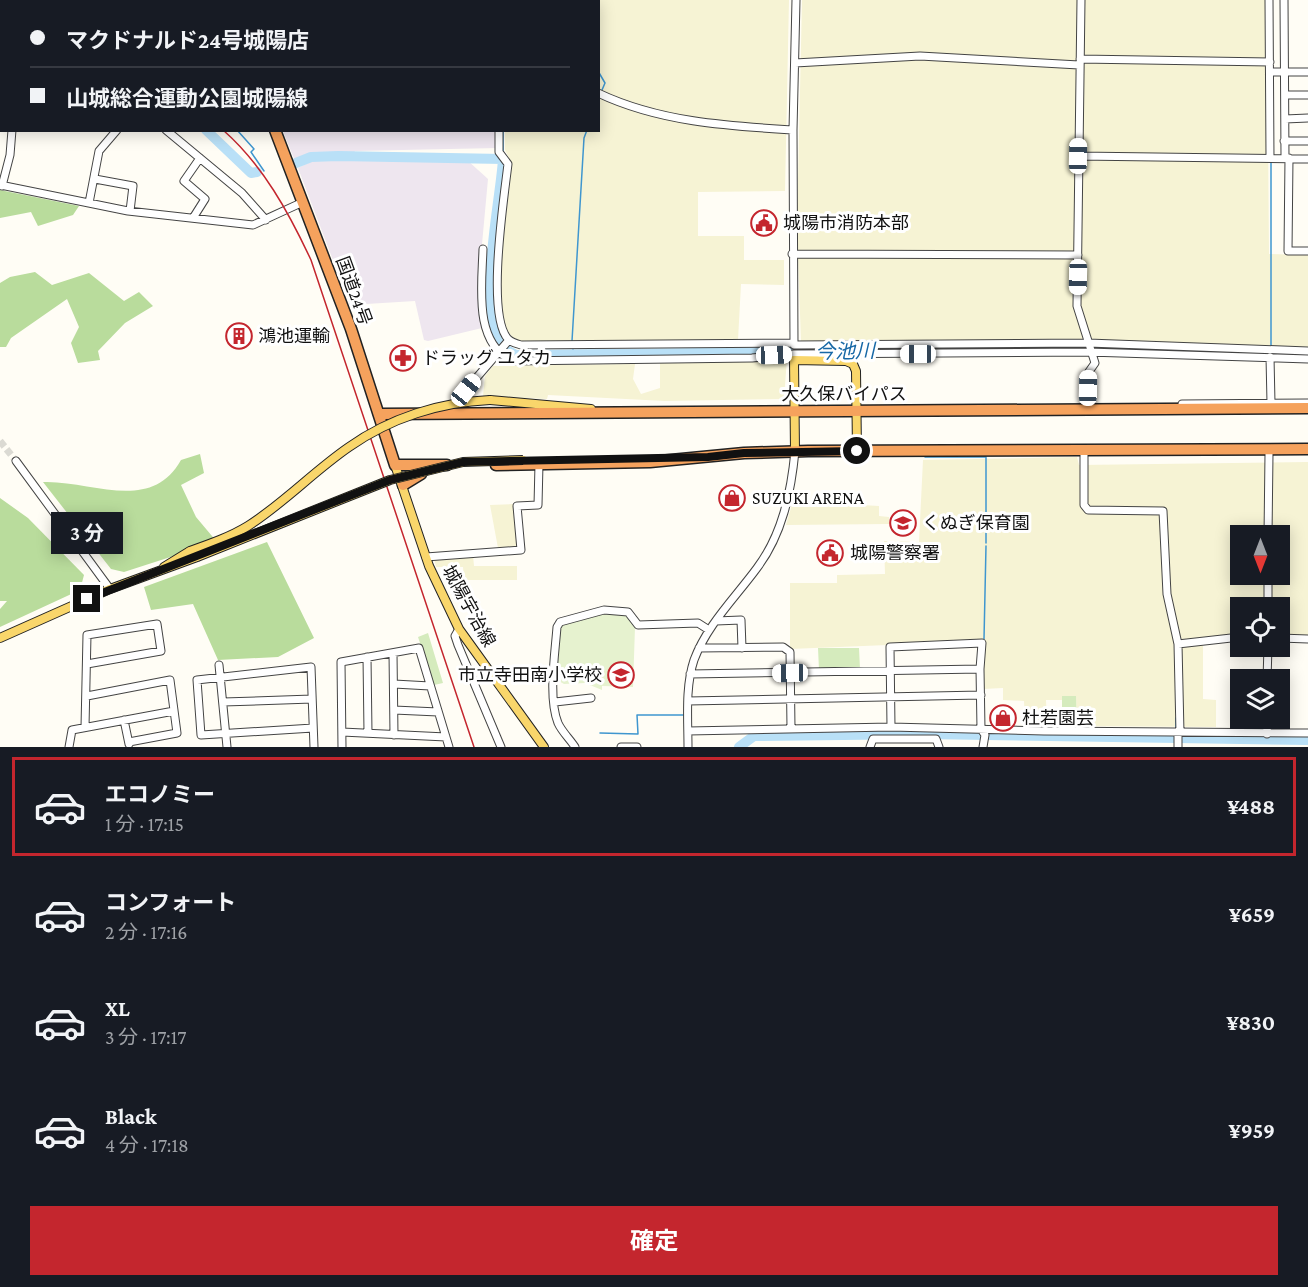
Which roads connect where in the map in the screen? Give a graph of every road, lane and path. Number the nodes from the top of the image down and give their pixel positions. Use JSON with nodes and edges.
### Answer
{"nodes":[{"id":1,"x":796,"y":0,"type":"edge"},
{"id":2,"x":1080,"y":0,"type":"edge"},
{"id":3,"x":1269,"y":0,"type":"edge"},
{"id":4,"x":1284,"y":0,"type":"edge"},
{"id":5,"x":1079,"y":62,"type":"junction"},
{"id":6,"x":1270,"y":62,"type":"junction"},
{"id":7,"x":795,"y":63,"type":"junction"},
{"id":8,"x":1270,"y":72,"type":"junction"},
{"id":9,"x":1285,"y":72,"type":"junction"},
{"id":10,"x":1308,"y":72,"type":"edge"},
{"id":11,"x":600,"y":94,"type":"edge"},
{"id":12,"x":1285,"y":95,"type":"junction"},
{"id":13,"x":1308,"y":95,"type":"edge"},
{"id":14,"x":1285,"y":118,"type":"junction"},
{"id":15,"x":1308,"y":118,"type":"edge"},
{"id":16,"x":793,"y":130,"type":"junction"},
{"id":17,"x":12,"y":132,"type":"edge"},
{"id":18,"x":115,"y":132,"type":"edge"},
{"id":19,"x":168,"y":132,"type":"edge"},
{"id":20,"x":276,"y":132,"type":"edge"},
{"id":21,"x":499,"y":132,"type":"edge"},
{"id":22,"x":1284,"y":141,"type":"junction"},
{"id":23,"x":1308,"y":141,"type":"edge"},
{"id":24,"x":1078,"y":156,"type":"junction"},
{"id":25,"x":1270,"y":157,"type":"junction"},
{"id":26,"x":200,"y":158,"type":"junction"},
{"id":27,"x":1287,"y":158,"type":"junction"},
{"id":28,"x":1308,"y":159,"type":"edge"},
{"id":29,"x":95,"y":180,"type":"junction"},
{"id":30,"x":1,"y":186,"type":"edge"},
{"id":31,"x":303,"y":202,"type":"junction"},
{"id":32,"x":90,"y":203,"type":"junction"},
{"id":33,"x":130,"y":211,"type":"junction"},
{"id":34,"x":193,"y":219,"type":"junction"},
{"id":35,"x":266,"y":220,"type":"junction"},
{"id":36,"x":483,"y":249,"type":"dead end"},
{"id":37,"x":1308,"y":251,"type":"edge"},
{"id":38,"x":792,"y":254,"type":"junction"},
{"id":39,"x":1078,"y":255,"type":"junction"},
{"id":40,"x":509,"y":340,"type":"junction"},
{"id":41,"x":1089,"y":347,"type":"junction"},
{"id":42,"x":794,"y":350,"type":"junction"},
{"id":43,"x":1308,"y":351,"type":"edge"},
{"id":44,"x":499,"y":353,"type":"junction"},
{"id":45,"x":1271,"y":354,"type":"junction"},
{"id":46,"x":1308,"y":359,"type":"edge"},
{"id":47,"x":466,"y":390,"type":"dead end"},
{"id":48,"x":1271,"y":403,"type":"junction"},
{"id":49,"x":1308,"y":403,"type":"edge"},
{"id":50,"x":1308,"y":408,"type":"edge"},
{"id":51,"x":1088,"y":409,"type":"junction"},
{"id":52,"x":795,"y":410,"type":"junction"},
{"id":53,"x":857,"y":410,"type":"junction"},
{"id":54,"x":618,"y":412,"type":"junction"},
{"id":55,"x":380,"y":414,"type":"junction"},
{"id":56,"x":1308,"y":448,"type":"edge"},
{"id":57,"x":1087,"y":449,"type":"junction"},
{"id":58,"x":1188,"y":449,"type":"junction"},
{"id":59,"x":857,"y":451,"type":"junction"},
{"id":60,"x":795,"y":452,"type":"junction"},
{"id":61,"x":1269,"y":454,"type":"junction"},
{"id":62,"x":1308,"y":454,"type":"edge"},
{"id":63,"x":708,"y":457,"type":"junction"},
{"id":64,"x":16,"y":461,"type":"tunnel mouth"},
{"id":65,"x":539,"y":464,"type":"junction"},
{"id":66,"x":395,"y":465,"type":"junction"},
{"id":67,"x":463,"y":465,"type":"junction"},
{"id":68,"x":403,"y":485,"type":"junction"},
{"id":69,"x":1268,"y":525,"type":"edge"},
{"id":70,"x":194,"y":554,"type":"junction"},
{"id":71,"x":426,"y":557,"type":"junction"},
{"id":72,"x":110,"y":589,"type":"junction"},
{"id":73,"x":716,"y":621,"type":"junction"},
{"id":74,"x":459,"y":629,"type":"junction"},
{"id":75,"x":709,"y":630,"type":"junction"},
{"id":76,"x":0,"y":638,"type":"edge"},
{"id":77,"x":1230,"y":638,"type":"edge"},
{"id":78,"x":1290,"y":638,"type":"edge"},
{"id":79,"x":1308,"y":639,"type":"edge"},
{"id":80,"x":1178,"y":644,"type":"junction"},
{"id":81,"x":699,"y":648,"type":"junction"},
{"id":82,"x":742,"y":648,"type":"junction"},
{"id":83,"x":393,"y":653,"type":"junction"},
{"id":84,"x":367,"y":657,"type":"junction"},
{"id":85,"x":87,"y":664,"type":"junction"},
{"id":86,"x":219,"y":665,"type":"dead end"},
{"id":87,"x":980,"y":669,"type":"junction"},
{"id":88,"x":890,"y":671,"type":"junction"},
{"id":89,"x":790,"y":673,"type":"junction"},
{"id":90,"x":690,"y":674,"type":"junction"},
{"id":91,"x":220,"y":678,"type":"junction"},
{"id":92,"x":394,"y":684,"type":"junction"},
{"id":93,"x":430,"y":686,"type":"junction"},
{"id":94,"x":981,"y":695,"type":"junction"},
{"id":95,"x":87,"y":696,"type":"junction"},
{"id":96,"x":890,"y":697,"type":"junction"},
{"id":97,"x":591,"y":698,"type":"dead end"},
{"id":98,"x":312,"y":699,"type":"junction"},
{"id":99,"x":790,"y":699,"type":"junction"},
{"id":100,"x":688,"y":701,"type":"junction"},
{"id":101,"x":223,"y":702,"type":"junction"},
{"id":102,"x":555,"y":702,"type":"junction"},
{"id":103,"x":394,"y":710,"type":"junction"},
{"id":104,"x":174,"y":711,"type":"junction"},
{"id":105,"x":438,"y":712,"type":"junction"},
{"id":106,"x":124,"y":720,"type":"junction"},
{"id":107,"x":85,"y":727,"type":"junction"},
{"id":108,"x":891,"y":727,"type":"junction"},
{"id":109,"x":313,"y":728,"type":"junction"},
{"id":110,"x":791,"y":728,"type":"junction"},
{"id":111,"x":1267,"y":729,"type":"edge"},
{"id":112,"x":688,"y":731,"type":"junction"},
{"id":113,"x":342,"y":732,"type":"junction"},
{"id":114,"x":227,"y":733,"type":"junction"},
{"id":115,"x":368,"y":733,"type":"junction"},
{"id":116,"x":1308,"y":733,"type":"edge"},
{"id":117,"x":1267,"y":734,"type":"junction"},
{"id":118,"x":394,"y":735,"type":"junction"},
{"id":119,"x":446,"y":737,"type":"junction"},
{"id":120,"x":984,"y":737,"type":"edge"},
{"id":121,"x":1178,"y":738,"type":"edge"},
{"id":122,"x":909,"y":743,"type":"edge"},
{"id":123,"x":129,"y":745,"type":"edge"},
{"id":124,"x":69,"y":747,"type":"edge"},
{"id":125,"x":227,"y":747,"type":"edge"},
{"id":126,"x":314,"y":747,"type":"edge"},
{"id":127,"x":342,"y":747,"type":"edge"},
{"id":128,"x":449,"y":747,"type":"edge"},
{"id":129,"x":501,"y":747,"type":"edge"},
{"id":130,"x":544,"y":747,"type":"edge"},
{"id":131,"x":575,"y":747,"type":"edge"},
{"id":132,"x":621,"y":747,"type":"edge"},
{"id":133,"x":637,"y":747,"type":"edge"},
{"id":134,"x":688,"y":747,"type":"edge"},
{"id":135,"x":870,"y":747,"type":"edge"},
{"id":136,"x":939,"y":747,"type":"edge"}],
"edges":[{"from":1,"to":7,"type":"street"},
{"from":2,"to":5,"type":"street"},
{"from":3,"to":6,"type":"street"},
{"from":4,"to":9,"type":"street"},
{"from":5,"to":6,"type":"street"},
{"from":5,"to":7,"type":"street"},
{"from":5,"to":24,"type":"street"},
{"from":6,"to":8,"type":"street"},
{"from":7,"to":16,"type":"street"},
{"from":8,"to":9,"type":"street"},
{"from":8,"to":25,"type":"street"},
{"from":9,"to":10,"type":"street"},
{"from":9,"to":12,"type":"street"},
{"from":11,"to":16,"type":"street"},
{"from":12,"to":13,"type":"street"},
{"from":12,"to":14,"type":"street"},
{"from":14,"to":15,"type":"street"},
{"from":14,"to":22,"type":"street"},
{"from":16,"to":38,"type":"street"},
{"from":17,"to":30,"type":"street"},
{"from":18,"to":29,"type":"street"},
{"from":19,"to":26,"type":"street"},
{"from":20,"to":31,"type":"highway","name":"国道24号"},
{"from":21,"to":40,"type":"street"},
{"from":22,"to":23,"type":"street"},
{"from":22,"to":27,"type":"street"},
{"from":24,"to":25,"type":"street"},
{"from":24,"to":39,"type":"street"},
{"from":25,"to":27,"type":"street"},
{"from":26,"to":34,"type":"street"},
{"from":26,"to":35,"type":"street"},
{"from":27,"to":28,"type":"street"},
{"from":27,"to":37,"type":"street"},
{"from":29,"to":32,"type":"street"},
{"from":29,"to":33,"type":"street"},
{"from":30,"to":32,"type":"street"},
{"from":31,"to":35,"type":"street"},
{"from":31,"to":55,"type":"highway","name":"国道24号"},
{"from":32,"to":33,"type":"street"},
{"from":33,"to":34,"type":"street"},
{"from":34,"to":35,"type":"street"},
{"from":36,"to":44,"type":"street"},
{"from":38,"to":39,"type":"street"},
{"from":38,"to":42,"type":"street"},
{"from":39,"to":41,"type":"street"},
{"from":40,"to":42,"type":"street"},
{"from":40,"to":44,"type":"street"},
{"from":41,"to":42,"type":"street"},
{"from":41,"to":45,"type":"street"},
{"from":41,"to":51,"type":"street"},
{"from":42,"to":44,"type":"street"},
{"from":42,"to":52,"type":"main road"},
{"from":42,"to":53,"type":"main road"},
{"from":43,"to":45,"type":"street"},
{"from":44,"to":47,"type":"street"},
{"from":45,"to":46,"type":"street"},
{"from":45,"to":48,"type":"street"},
{"from":48,"to":49,"type":"street"},
{"from":48,"to":51,"type":"street"},
{"from":50,"to":51,"type":"highway","name":"大久保バイパス"},
{"from":51,"to":53,"type":"highway","name":"大久保バイパス"},
{"from":52,"to":53,"type":"highway","name":"大久保バイパス"},
{"from":52,"to":54,"type":"highway","name":"大久保バイパス"},
{"from":52,"to":60,"type":"main road"},
{"from":53,"to":59,"type":"main road"},
{"from":54,"to":55,"type":"highway","name":"大久保バイパス"},
{"from":54,"to":70,"type":"main road","bridge":true},
{"from":55,"to":66,"type":"highway","name":"国道24号"},
{"from":56,"to":58,"type":"highway"},
{"from":57,"to":58,"type":"highway"},
{"from":57,"to":59,"type":"highway"},
{"from":57,"to":80,"type":"street"},
{"from":58,"to":61,"type":"street"},
{"from":59,"to":60,"type":"highway"},
{"from":60,"to":63,"type":"highway"},
{"from":60,"to":73,"type":"street"},
{"from":61,"to":62,"type":"street"},
{"from":61,"to":69,"type":"street"},
{"from":63,"to":65,"type":"highway"},
{"from":63,"to":70,"type":"main road","bridge":true},
{"from":64,"to":72,"type":"street"},
{"from":65,"to":67,"type":"highway"},
{"from":65,"to":71,"type":"street"},
{"from":66,"to":67,"type":"highway"},
{"from":66,"to":68,"type":"main road","name":"城陽宇治線"},
{"from":67,"to":68,"type":"highway"},
{"from":68,"to":71,"type":"main road","name":"城陽宇治線"},
{"from":70,"to":72,"type":"main road"},
{"from":71,"to":74,"type":"main road","name":"城陽宇治線"},
{"from":72,"to":76,"type":"main road"},
{"from":73,"to":75,"type":"street"},
{"from":73,"to":82,"type":"street"},
{"from":74,"to":129,"type":"street"},
{"from":74,"to":130,"type":"main road","name":"城陽宇治線"},
{"from":75,"to":81,"type":"street"},
{"from":75,"to":102,"type":"street"},
{"from":77,"to":80,"type":"street"},
{"from":78,"to":79,"type":"street"},
{"from":80,"to":121,"type":"street"},
{"from":81,"to":82,"type":"street"},
{"from":81,"to":90,"type":"street"},
{"from":82,"to":89,"type":"street"},
{"from":83,"to":84,"type":"street"},
{"from":83,"to":92,"type":"street"},
{"from":83,"to":93,"type":"street"},
{"from":84,"to":113,"type":"street"},
{"from":84,"to":115,"type":"street"},
{"from":85,"to":85,"type":"street"},
{"from":85,"to":95,"type":"street"},
{"from":86,"to":91,"type":"street"},
{"from":87,"to":88,"type":"street"},
{"from":87,"to":88,"type":"street"},
{"from":87,"to":94,"type":"street"},
{"from":88,"to":89,"type":"street"},
{"from":88,"to":96,"type":"street"},
{"from":89,"to":90,"type":"street"},
{"from":89,"to":99,"type":"street"},
{"from":90,"to":100,"type":"street"},
{"from":91,"to":98,"type":"street"},
{"from":91,"to":101,"type":"street"},
{"from":91,"to":114,"type":"street"},
{"from":92,"to":93,"type":"street"},
{"from":92,"to":103,"type":"street"},
{"from":93,"to":105,"type":"street"},
{"from":94,"to":96,"type":"street"},
{"from":94,"to":120,"type":"street"},
{"from":95,"to":104,"type":"street"},
{"from":95,"to":107,"type":"street"},
{"from":96,"to":99,"type":"street"},
{"from":96,"to":108,"type":"street"},
{"from":97,"to":102,"type":"street"},
{"from":98,"to":101,"type":"street"},
{"from":98,"to":109,"type":"street"},
{"from":99,"to":100,"type":"street"},
{"from":99,"to":110,"type":"street"},
{"from":100,"to":112,"type":"street"},
{"from":101,"to":114,"type":"street"},
{"from":102,"to":131,"type":"street"},
{"from":103,"to":105,"type":"street"},
{"from":103,"to":118,"type":"street"},
{"from":104,"to":106,"type":"street"},
{"from":104,"to":123,"type":"street"},
{"from":105,"to":119,"type":"street"},
{"from":106,"to":107,"type":"street"},
{"from":106,"to":123,"type":"street"},
{"from":107,"to":124,"type":"street"},
{"from":108,"to":110,"type":"street"},
{"from":108,"to":120,"type":"street"},
{"from":109,"to":114,"type":"street"},
{"from":109,"to":126,"type":"street"},
{"from":110,"to":112,"type":"street"},
{"from":111,"to":117,"type":"street"},
{"from":112,"to":134,"type":"street"},
{"from":113,"to":115,"type":"street"},
{"from":113,"to":127,"type":"street"},
{"from":114,"to":125,"type":"street"},
{"from":115,"to":118,"type":"street"},
{"from":116,"to":117,"type":"street"},
{"from":117,"to":121,"type":"street"},
{"from":118,"to":119,"type":"street"},
{"from":119,"to":128,"type":"street"},
{"from":120,"to":121,"type":"street"},
{"from":122,"to":135,"type":"street"},
{"from":122,"to":136,"type":"street"},
{"from":132,"to":133,"type":"street"}]}
